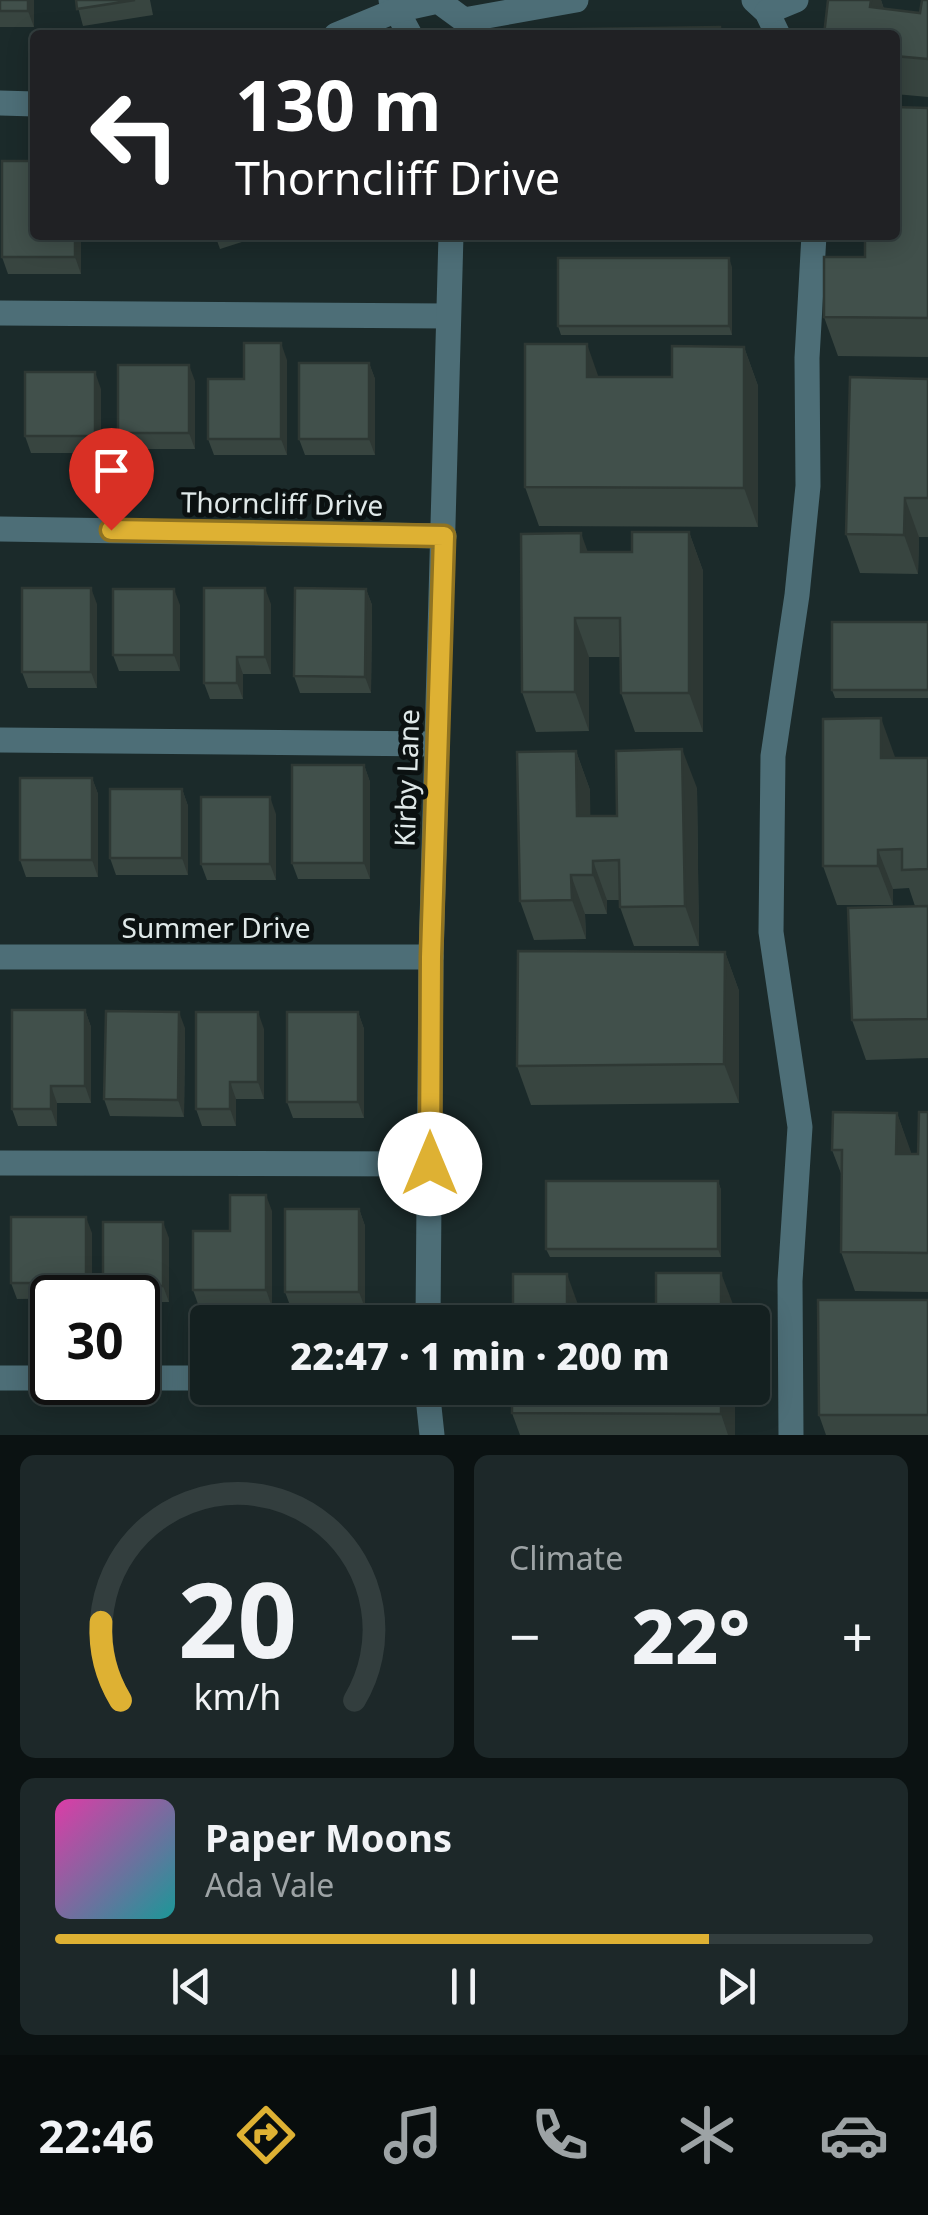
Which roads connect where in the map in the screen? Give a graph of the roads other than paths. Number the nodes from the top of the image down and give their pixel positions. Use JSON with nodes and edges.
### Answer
{"nodes":[{"id":1,"x":438,"y":0,"type":"edge"},
{"id":2,"x":576,"y":0,"type":"edge"},
{"id":3,"x":796,"y":0,"type":"edge"},
{"id":4,"x":394,"y":5,"type":"edge"},
{"id":5,"x":766,"y":16,"type":"edge"},
{"id":6,"x":346,"y":30,"type":"edge"},
{"id":7,"x":407,"y":30,"type":"edge"},
{"id":8,"x":0,"y":103,"type":"edge"},
{"id":9,"x":30,"y":104,"type":"edge"},
{"id":10,"x":451,"y":240,"type":"edge"},
{"id":11,"x":814,"y":240,"type":"edge"},
{"id":12,"x":0,"y":313,"type":"edge"},
{"id":13,"x":447,"y":316,"type":"junction"},
{"id":14,"x":0,"y":529,"type":"edge"},
{"id":15,"x":444,"y":536,"type":"junction"},
{"id":16,"x":0,"y":740,"type":"edge"},
{"id":17,"x":437,"y":744,"type":"junction"},
{"id":18,"x":0,"y":957,"type":"edge"},
{"id":19,"x":431,"y":957,"type":"junction"},
{"id":20,"x":0,"y":1162,"type":"edge"},
{"id":21,"x":430,"y":1164,"type":"junction"},
{"id":22,"x":428,"y":1305,"type":"edge"},
{"id":23,"x":0,"y":1378,"type":"edge"},
{"id":24,"x":30,"y":1378,"type":"edge"},
{"id":25,"x":160,"y":1378,"type":"edge"},
{"id":26,"x":190,"y":1378,"type":"edge"},
{"id":27,"x":429,"y":1405,"type":"edge"},
{"id":28,"x":432,"y":1435,"type":"edge"},
{"id":29,"x":791,"y":1435,"type":"edge"}],
"edges":[{"from":1,"to":2,"type":"street"},
{"from":1,"to":4,"type":"street"},
{"from":3,"to":5,"type":"street"},
{"from":4,"to":6,"type":"street"},
{"from":4,"to":7,"type":"street"},
{"from":8,"to":9,"type":"street"},
{"from":10,"to":13,"type":"street","name":"Kirby Lane"},
{"from":11,"to":29,"type":"street"},
{"from":12,"to":13,"type":"street"},
{"from":13,"to":15,"type":"street","name":"Kirby Lane"},
{"from":14,"to":15,"type":"street","name":"Thorncliff Drive"},
{"from":15,"to":17,"type":"street","name":"Kirby Lane"},
{"from":16,"to":17,"type":"street"},
{"from":17,"to":19,"type":"street","name":"Kirby Lane"},
{"from":18,"to":19,"type":"street","name":"Summer Drive"},
{"from":19,"to":21,"type":"street","name":"Kirby Lane"},
{"from":20,"to":21,"type":"street"},
{"from":21,"to":22,"type":"street","name":"Kirby Lane"},
{"from":23,"to":24,"type":"street"},
{"from":25,"to":26,"type":"street"},
{"from":27,"to":28,"type":"street"}]}
